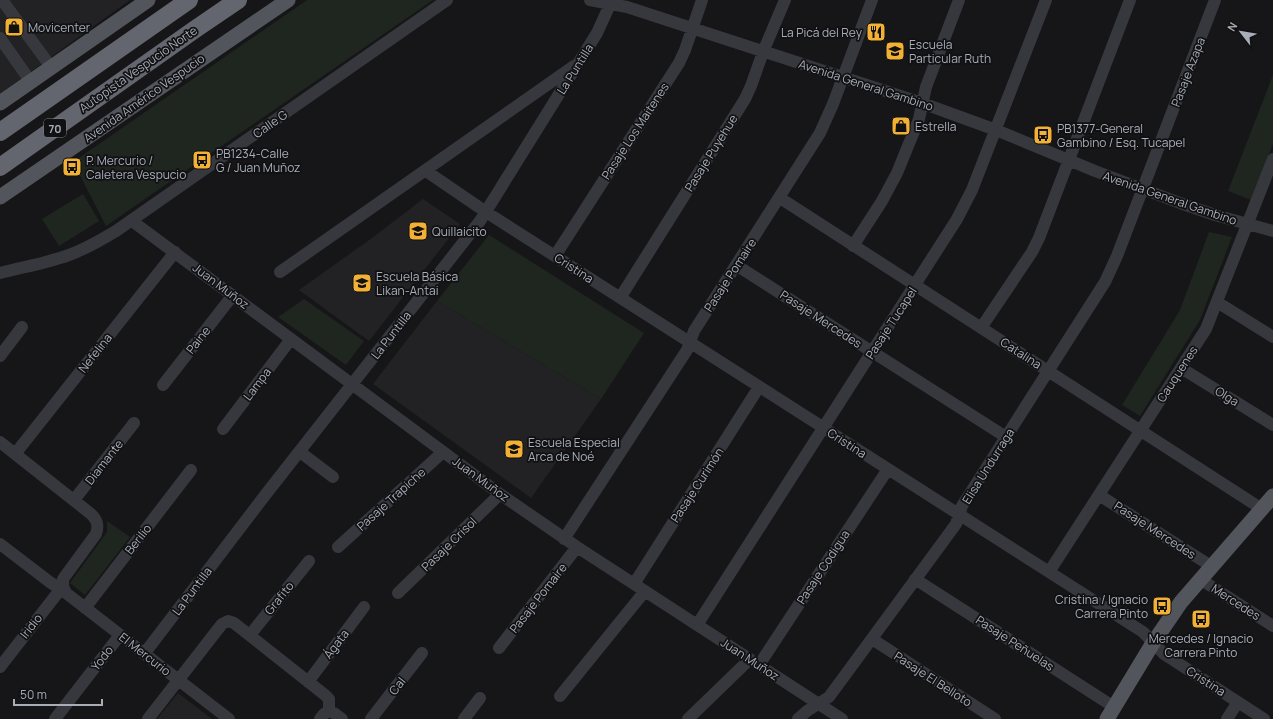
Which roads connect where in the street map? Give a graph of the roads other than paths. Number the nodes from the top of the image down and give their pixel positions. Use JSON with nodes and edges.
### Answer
{"nodes":[{"id":1,"x":2,"y":0,"type":"edge"},
{"id":2,"x":148,"y":0,"type":"edge"},
{"id":3,"x":189,"y":0,"type":"edge"},
{"id":4,"x":238,"y":0,"type":"edge"},
{"id":5,"x":252,"y":0,"type":"edge"},
{"id":6,"x":288,"y":0,"type":"edge"},
{"id":7,"x":446,"y":0,"type":"edge"},
{"id":8,"x":590,"y":0,"type":"edge"},
{"id":9,"x":702,"y":0,"type":"edge"},
{"id":10,"x":785,"y":0,"type":"edge"},
{"id":11,"x":872,"y":0,"type":"edge"},
{"id":12,"x":959,"y":0,"type":"edge"},
{"id":13,"x":1046,"y":0,"type":"edge"},
{"id":14,"x":1130,"y":0,"type":"edge"},
{"id":15,"x":1215,"y":0,"type":"edge"},
{"id":16,"x":612,"y":2,"type":"edge"},
{"id":17,"x":692,"y":28,"type":"junction"},
{"id":18,"x":194,"y":30,"type":"junction"},
{"id":19,"x":0,"y":38,"type":"edge"},
{"id":20,"x":763,"y":52,"type":"junction"},
{"id":21,"x":579,"y":63,"type":"junction"},
{"id":22,"x":51,"y":67,"type":"junction"},
{"id":23,"x":842,"y":77,"type":"junction"},
{"id":24,"x":31,"y":82,"type":"junction"},
{"id":25,"x":0,"y":103,"type":"edge"},
{"id":26,"x":922,"y":103,"type":"junction"},
{"id":27,"x":996,"y":130,"type":"junction"},
{"id":28,"x":0,"y":132,"type":"edge"},
{"id":29,"x":1273,"y":159,"type":"edge"},
{"id":30,"x":1069,"y":161,"type":"junction"},
{"id":31,"x":0,"y":167,"type":"edge"},
{"id":32,"x":426,"y":171,"type":"junction"},
{"id":33,"x":1142,"y":189,"type":"junction"},
{"id":34,"x":0,"y":197,"type":"edge"},
{"id":35,"x":780,"y":198,"type":"junction"},
{"id":36,"x":486,"y":212,"type":"junction"},
{"id":37,"x":132,"y":221,"type":"junction"},
{"id":38,"x":1247,"y":224,"type":"junction"},
{"id":39,"x":1273,"y":231,"type":"edge"},
{"id":40,"x":853,"y":246,"type":"junction"},
{"id":41,"x":175,"y":252,"type":"junction"},
{"id":42,"x":555,"y":256,"type":"junction"},
{"id":43,"x":736,"y":265,"type":"junction"},
{"id":44,"x":0,"y":272,"type":"edge"},
{"id":45,"x":280,"y":272,"type":"dead end"},
{"id":46,"x":915,"y":286,"type":"junction"},
{"id":47,"x":233,"y":295,"type":"junction"},
{"id":48,"x":620,"y":298,"type":"junction"},
{"id":49,"x":1217,"y":302,"type":"junction"},
{"id":50,"x":22,"y":327,"type":"dead end"},
{"id":51,"x":981,"y":328,"type":"junction"},
{"id":52,"x":1273,"y":337,"type":"edge"},
{"id":53,"x":291,"y":339,"type":"junction"},
{"id":54,"x":690,"y":342,"type":"junction"},
{"id":55,"x":873,"y":352,"type":"junction"},
{"id":56,"x":0,"y":356,"type":"edge"},
{"id":57,"x":1181,"y":368,"type":"junction"},
{"id":58,"x":1048,"y":371,"type":"junction"},
{"id":59,"x":352,"y":384,"type":"junction"},
{"id":60,"x":163,"y":385,"type":"dead end"},
{"id":61,"x":759,"y":387,"type":"junction"},
{"id":62,"x":134,"y":423,"type":"dead end"},
{"id":63,"x":1273,"y":425,"type":"edge"},
{"id":64,"x":824,"y":428,"type":"junction"},
{"id":65,"x":223,"y":429,"type":"dead end"},
{"id":66,"x":1141,"y":431,"type":"junction"},
{"id":67,"x":1006,"y":437,"type":"junction"},
{"id":68,"x":0,"y":442,"type":"edge"},
{"id":69,"x":300,"y":452,"type":"junction"},
{"id":70,"x":443,"y":452,"type":"junction"},
{"id":71,"x":15,"y":454,"type":"junction"},
{"id":72,"x":888,"y":469,"type":"junction"},
{"id":73,"x":191,"y":470,"type":"dead end"},
{"id":74,"x":333,"y":478,"type":"dead end"},
{"id":75,"x":500,"y":494,"type":"junction"},
{"id":76,"x":1099,"y":495,"type":"junction"},
{"id":77,"x":74,"y":500,"type":"junction"},
{"id":78,"x":1269,"y":502,"type":"edge"},
{"id":79,"x":960,"y":515,"type":"junction"},
{"id":80,"x":564,"y":539,"type":"junction"},
{"id":81,"x":0,"y":545,"type":"edge"},
{"id":82,"x":338,"y":547,"type":"dead end"},
{"id":83,"x":577,"y":547,"type":"junction"},
{"id":84,"x":309,"y":561,"type":"dead end"},
{"id":85,"x":1211,"y":566,"type":"junction"},
{"id":86,"x":1049,"y":572,"type":"junction"},
{"id":87,"x":915,"y":579,"type":"junction"},
{"id":88,"x":1200,"y":579,"type":"junction"},
{"id":89,"x":634,"y":584,"type":"junction"},
{"id":90,"x":63,"y":586,"type":"junction"},
{"id":91,"x":645,"y":591,"type":"junction"},
{"id":92,"x":398,"y":593,"type":"dead end"},
{"id":93,"x":364,"y":607,"type":"dead end"},
{"id":94,"x":85,"y":608,"type":"junction"},
{"id":95,"x":697,"y":625,"type":"junction"},
{"id":96,"x":1273,"y":626,"type":"edge"},
{"id":97,"x":120,"y":635,"type":"junction"},
{"id":98,"x":250,"y":635,"type":"junction"},
{"id":99,"x":872,"y":640,"type":"junction"},
{"id":100,"x":1153,"y":643,"type":"junction"},
{"id":101,"x":499,"y":648,"type":"dead end"},
{"id":102,"x":422,"y":653,"type":"dead end"},
{"id":103,"x":144,"y":654,"type":"junction"},
{"id":104,"x":754,"y":662,"type":"junction"},
{"id":105,"x":0,"y":666,"type":"edge"},
{"id":106,"x":179,"y":680,"type":"junction"},
{"id":107,"x":308,"y":682,"type":"junction"},
{"id":108,"x":560,"y":696,"type":"dead end"},
{"id":109,"x":480,"y":698,"type":"dead end"},
{"id":110,"x":1238,"y":702,"type":"junction"},
{"id":111,"x":818,"y":704,"type":"junction"},
{"id":112,"x":1110,"y":713,"type":"edge"},
{"id":113,"x":324,"y":715,"type":"edge"},
{"id":114,"x":55,"y":719,"type":"edge"},
{"id":115,"x":148,"y":719,"type":"edge"},
{"id":116,"x":229,"y":719,"type":"edge"},
{"id":117,"x":342,"y":719,"type":"edge"},
{"id":118,"x":371,"y":719,"type":"edge"},
{"id":119,"x":464,"y":719,"type":"edge"},
{"id":120,"x":688,"y":719,"type":"edge"},
{"id":121,"x":798,"y":719,"type":"edge"},
{"id":122,"x":842,"y":719,"type":"edge"},
{"id":123,"x":995,"y":719,"type":"edge"},
{"id":124,"x":1227,"y":719,"type":"edge"},
{"id":125,"x":1264,"y":719,"type":"edge"}],
"edges":[{"from":1,"to":22,"type":"street"},
{"from":2,"to":22,"type":"main road"},
{"from":3,"to":28,"type":"highway","number":"70"},
{"from":4,"to":18,"type":"highway","name":"Autopista Vespucio Norte","number":"70"},
{"from":5,"to":18,"type":"highway"},
{"from":6,"to":34,"type":"main road","name":"Avenida Américo Vespucio"},
{"from":7,"to":37,"type":"street","name":"Calle G"},
{"from":8,"to":16,"type":"street","name":"Avenida General Gambino"},
{"from":9,"to":17,"type":"street","name":"Pasaje Los Maitenes"},
{"from":10,"to":20,"type":"street","name":"Pasaje Puyehue"},
{"from":11,"to":23,"type":"street","name":"Pasaje Pomaire"},
{"from":12,"to":26,"type":"street"},
{"from":13,"to":27,"type":"street","name":"Pasaje Tucapel"},
{"from":14,"to":30,"type":"street"},
{"from":15,"to":33,"type":"street","name":"Pasaje Azapa"},
{"from":16,"to":17,"type":"street","name":"Avenida General Gambino"},
{"from":16,"to":21,"type":"street","name":"La Puntilla"},
{"from":17,"to":20,"type":"street","name":"Avenida General Gambino"},
{"from":17,"to":42,"type":"street","name":"Pasaje Los Maitenes"},
{"from":18,"to":31,"type":"highway","name":"Autopista Vespucio Norte","number":"70"},
{"from":19,"to":24,"type":"street"},
{"from":20,"to":23,"type":"street","name":"Avenida General Gambino"},
{"from":20,"to":48,"type":"street","name":"Pasaje Puyehue"},
{"from":21,"to":32,"type":"street"},
{"from":21,"to":36,"type":"street","name":"La Puntilla"},
{"from":22,"to":24,"type":"main road"},
{"from":23,"to":26,"type":"street","name":"Avenida General Gambino"},
{"from":23,"to":35,"type":"street","name":"Pasaje Pomaire"},
{"from":24,"to":25,"type":"main road"},
{"from":26,"to":27,"type":"street","name":"Avenida General Gambino"},
{"from":26,"to":40,"type":"street"},
{"from":27,"to":30,"type":"street","name":"Avenida General Gambino"},
{"from":27,"to":46,"type":"street","name":"Pasaje Tucapel"},
{"from":29,"to":38,"type":"street","name":"Cauquenes"},
{"from":30,"to":33,"type":"street","name":"Avenida General Gambino"},
{"from":30,"to":51,"type":"street"},
{"from":32,"to":36,"type":"street","name":"Cristina"},
{"from":32,"to":45,"type":"street"},
{"from":33,"to":38,"type":"street","name":"Avenida General Gambino"},
{"from":33,"to":58,"type":"street","name":"Elisa Undurraga"},
{"from":35,"to":40,"type":"street","name":"Catalina"},
{"from":35,"to":43,"type":"street","name":"Pasaje Pomaire"},
{"from":36,"to":42,"type":"street","name":"Cristina"},
{"from":36,"to":59,"type":"street","name":"La Puntilla"},
{"from":37,"to":41,"type":"street","name":"Juan Muñoz"},
{"from":37,"to":44,"type":"street","name":"Calle G"},
{"from":38,"to":39,"type":"street","name":"Avenida General Gambino"},
{"from":38,"to":49,"type":"street","name":"Cauquenes"},
{"from":40,"to":46,"type":"street","name":"Catalina"},
{"from":41,"to":47,"type":"street","name":"Juan Muñoz"},
{"from":41,"to":71,"type":"street","name":"Nefelina"},
{"from":42,"to":48,"type":"street","name":"Cristina"},
{"from":43,"to":54,"type":"street","name":"Pasaje Pomaire"},
{"from":43,"to":55,"type":"street","name":"Pasaje Mercedes"},
{"from":46,"to":51,"type":"street","name":"Catalina"},
{"from":46,"to":55,"type":"street","name":"Pasaje Tucapel"},
{"from":47,"to":53,"type":"street","name":"Juan Muñoz"},
{"from":47,"to":60,"type":"street","name":"Paine"},
{"from":48,"to":54,"type":"street","name":"Cristina"},
{"from":49,"to":52,"type":"street"},
{"from":49,"to":57,"type":"street","name":"Cauquenes"},
{"from":50,"to":56,"type":"street"},
{"from":51,"to":58,"type":"street","name":"Catalina"},
{"from":53,"to":59,"type":"street","name":"Juan Muñoz"},
{"from":53,"to":65,"type":"street","name":"Lampa"},
{"from":54,"to":61,"type":"street","name":"Cristina"},
{"from":54,"to":80,"type":"street","name":"Pasaje Pomaire"},
{"from":55,"to":64,"type":"street","name":"Pasaje Tucapel"},
{"from":55,"to":67,"type":"street","name":"Pasaje Mercedes"},
{"from":57,"to":63,"type":"street","name":"Olga"},
{"from":57,"to":66,"type":"street","name":"Cauquenes"},
{"from":58,"to":66,"type":"street","name":"Catalina"},
{"from":58,"to":67,"type":"street","name":"Elisa Undurraga"},
{"from":59,"to":69,"type":"street","name":"La Puntilla"},
{"from":59,"to":70,"type":"street","name":"Juan Muñoz"},
{"from":61,"to":64,"type":"street","name":"Cristina"},
{"from":61,"to":89,"type":"street","name":"Pasaje Curimón"},
{"from":62,"to":77,"type":"street","name":"Diamante"},
{"from":64,"to":72,"type":"street","name":"Cristina"},
{"from":64,"to":95,"type":"street","name":"Pasaje Tucapel"},
{"from":66,"to":76,"type":"street","name":"Cauquenes"},
{"from":66,"to":78,"type":"street","name":"Catalina"},
{"from":67,"to":79,"type":"street","name":"Elisa Undurraga"},
{"from":68,"to":71,"type":"street"},
{"from":69,"to":74,"type":"street"},
{"from":69,"to":103,"type":"street","name":"La Puntilla"},
{"from":70,"to":75,"type":"street","name":"Juan Muñoz"},
{"from":70,"to":82,"type":"street","name":"Pasaje Trapiche"},
{"from":71,"to":77,"type":"street"},
{"from":72,"to":79,"type":"street","name":"Cristina"},
{"from":72,"to":104,"type":"street","name":"Pasaje Codigua"},
{"from":73,"to":94,"type":"street","name":"Berilio"},
{"from":75,"to":80,"type":"street","name":"Juan Muñoz"},
{"from":75,"to":92,"type":"street","name":"Pasaje Crisol"},
{"from":76,"to":85,"type":"street","name":"Pasaje Mercedes"},
{"from":76,"to":86,"type":"street","name":"Cauquenes"},
{"from":77,"to":90,"type":"street"},
{"from":78,"to":85,"type":"main road"},
{"from":79,"to":86,"type":"street","name":"Cristina"},
{"from":79,"to":87,"type":"street","name":"Elisa Undurraga"},
{"from":80,"to":83,"type":"street","name":"Juan Muñoz"},
{"from":81,"to":90,"type":"street","name":"El Mercurio"},
{"from":83,"to":89,"type":"street","name":"Juan Muñoz"},
{"from":83,"to":101,"type":"street","name":"Pasaje Pomaire"},
{"from":84,"to":98,"type":"street","name":"Grafito"},
{"from":85,"to":88,"type":"main road"},
{"from":86,"to":100,"type":"street","name":"Cristina"},
{"from":87,"to":99,"type":"street","name":"Elisa Undurraga"},
{"from":87,"to":112,"type":"street","name":"Pasaje Peñuelas"},
{"from":88,"to":96,"type":"street","name":"Mercedes"},
{"from":88,"to":100,"type":"main road"},
{"from":89,"to":91,"type":"street","name":"Juan Muñoz"},
{"from":90,"to":94,"type":"street","name":"El Mercurio"},
{"from":90,"to":105,"type":"street","name":"Iridio"},
{"from":91,"to":95,"type":"street","name":"Juan Muñoz"},
{"from":91,"to":108,"type":"street"},
{"from":93,"to":107,"type":"street","name":"Ágata"},
{"from":94,"to":97,"type":"street","name":"El Mercurio"},
{"from":95,"to":104,"type":"street","name":"Juan Muñoz"},
{"from":97,"to":103,"type":"street","name":"El Mercurio"},
{"from":97,"to":114,"type":"street","name":"Yodo"},
{"from":98,"to":106,"type":"street"},
{"from":98,"to":107,"type":"street"},
{"from":99,"to":111,"type":"street","name":"Elisa Undurraga"},
{"from":99,"to":123,"type":"street","name":"Pasaje El Belloto"},
{"from":100,"to":110,"type":"street","name":"Cristina"},
{"from":100,"to":112,"type":"main road"},
{"from":102,"to":118,"type":"street","name":"Cal"},
{"from":103,"to":106,"type":"street","name":"El Mercurio"},
{"from":104,"to":111,"type":"street","name":"Juan Muñoz"},
{"from":104,"to":120,"type":"street","name":"Pasaje Codigua"},
{"from":106,"to":115,"type":"street"},
{"from":106,"to":116,"type":"street","name":"El Mercurio"},
{"from":107,"to":113,"type":"street"},
{"from":109,"to":119,"type":"street"},
{"from":110,"to":124,"type":"street"},
{"from":110,"to":125,"type":"street","name":"Cristina"},
{"from":111,"to":121,"type":"street","name":"Elisa Undurraga"},
{"from":111,"to":122,"type":"street","name":"Juan Muñoz"},
{"from":113,"to":117,"type":"street"}]}
